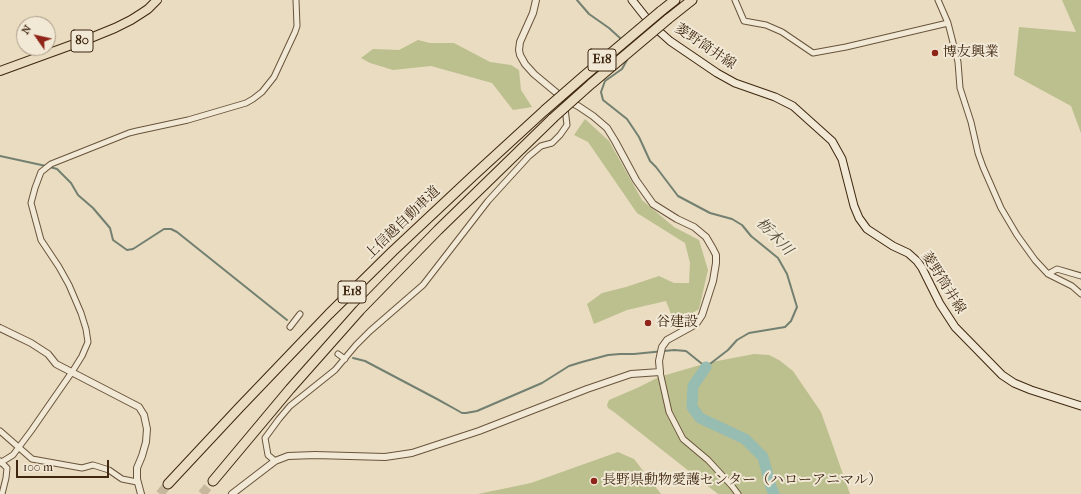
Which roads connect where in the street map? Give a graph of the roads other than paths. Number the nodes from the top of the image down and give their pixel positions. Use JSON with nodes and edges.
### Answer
{"nodes":[{"id":1,"x":158,"y":0,"type":"edge"},
{"id":2,"x":296,"y":0,"type":"edge"},
{"id":3,"x":536,"y":0,"type":"edge"},
{"id":4,"x":632,"y":0,"type":"edge"},
{"id":5,"x":675,"y":0,"type":"edge"},
{"id":6,"x":692,"y":0,"type":"edge"},
{"id":7,"x":938,"y":0,"type":"edge"},
{"id":8,"x":738,"y":1,"type":"edge"},
{"id":9,"x":948,"y":23,"type":"junction"},
{"id":10,"x":0,"y":71,"type":"edge"},
{"id":11,"x":564,"y":99,"type":"junction"},
{"id":12,"x":1048,"y":274,"type":"junction"},
{"id":13,"x":1081,"y":276,"type":"edge"},
{"id":14,"x":1081,"y":294,"type":"edge"},
{"id":15,"x":300,"y":314,"type":"dead end"},
{"id":16,"x":290,"y":327,"type":"dead end"},
{"id":17,"x":0,"y":328,"type":"edge"},
{"id":18,"x":338,"y":354,"type":"dead end"},
{"id":19,"x":345,"y":359,"type":"junction"},
{"id":20,"x":72,"y":372,"type":"junction"},
{"id":21,"x":660,"y":372,"type":"junction"},
{"id":22,"x":1081,"y":406,"type":"edge"},
{"id":23,"x":0,"y":431,"type":"edge"},
{"id":24,"x":19,"y":446,"type":"junction"},
{"id":25,"x":275,"y":460,"type":"junction"},
{"id":26,"x":1,"y":462,"type":"edge"},
{"id":27,"x":213,"y":481,"type":"tunnel mouth"},
{"id":28,"x":137,"y":482,"type":"junction"},
{"id":29,"x":168,"y":484,"type":"tunnel mouth"},
{"id":30,"x":2,"y":494,"type":"edge"},
{"id":31,"x":141,"y":494,"type":"edge"},
{"id":32,"x":232,"y":494,"type":"edge"},
{"id":33,"x":738,"y":494,"type":"edge"}],
"edges":[{"from":1,"to":10,"type":"main road","number":"80"},
{"from":2,"to":20,"type":"street"},
{"from":3,"to":11,"type":"street"},
{"from":4,"to":22,"type":"main road","name":"菱野筒井線"},
{"from":5,"to":29,"type":"highway","name":"上信越自動車道","number":"E18","bridge":true},
{"from":6,"to":27,"type":"highway","name":"上信越自動車道","number":"E18","bridge":true},
{"from":7,"to":9,"type":"street"},
{"from":8,"to":9,"type":"street"},
{"from":9,"to":12,"type":"street"},
{"from":11,"to":19,"type":"street"},
{"from":11,"to":21,"type":"street"},
{"from":12,"to":13,"type":"street"},
{"from":12,"to":14,"type":"street"},
{"from":15,"to":16,"type":"street"},
{"from":17,"to":20,"type":"street"},
{"from":18,"to":19,"type":"street"},
{"from":19,"to":25,"type":"street"},
{"from":20,"to":24,"type":"street"},
{"from":20,"to":28,"type":"street"},
{"from":21,"to":25,"type":"street"},
{"from":21,"to":33,"type":"street"},
{"from":23,"to":24,"type":"street"},
{"from":24,"to":26,"type":"street"},
{"from":24,"to":28,"type":"street"},
{"from":25,"to":32,"type":"street"},
{"from":26,"to":30,"type":"street"},
{"from":28,"to":31,"type":"street"}]}
